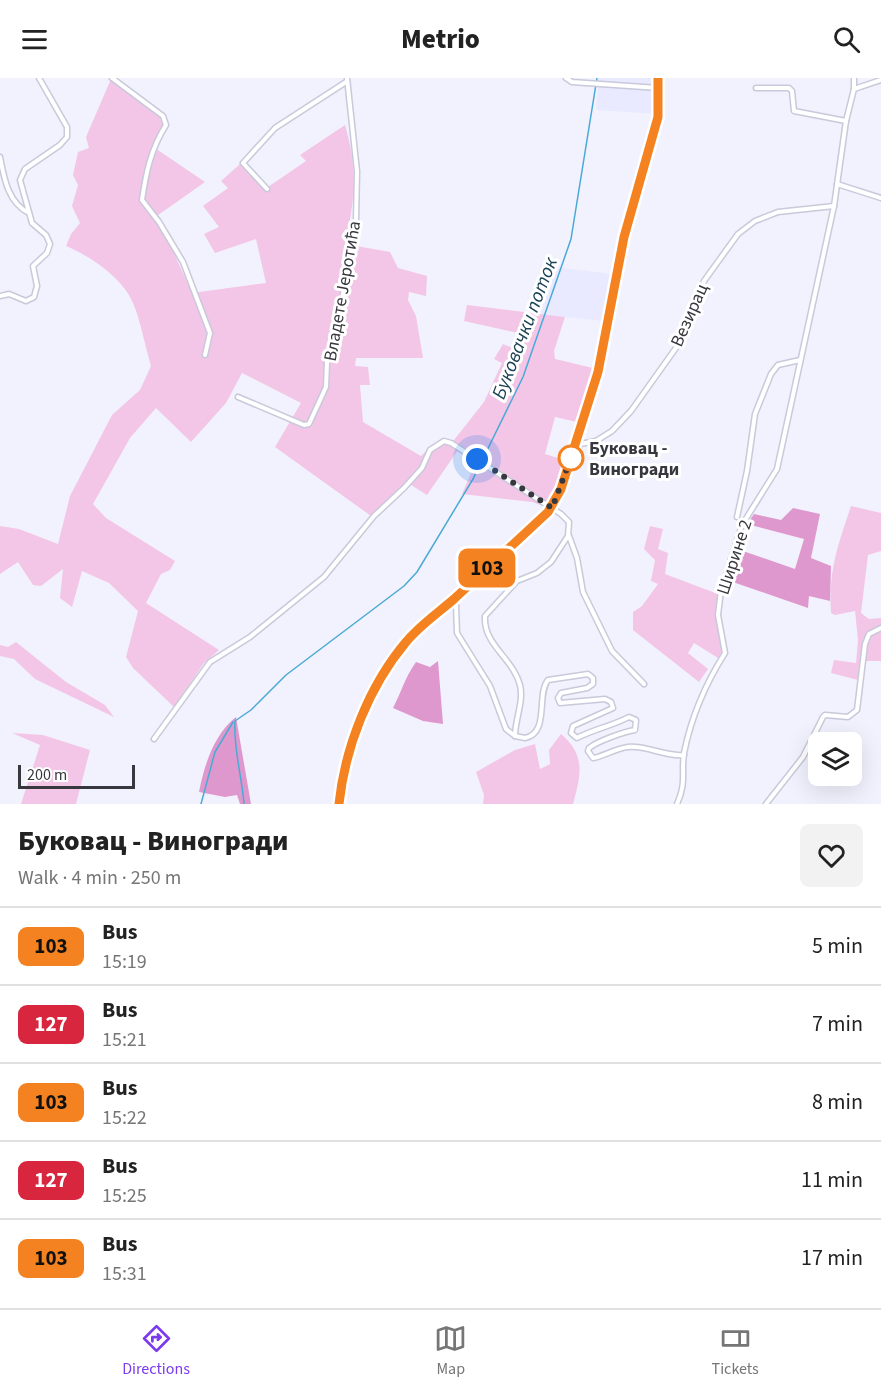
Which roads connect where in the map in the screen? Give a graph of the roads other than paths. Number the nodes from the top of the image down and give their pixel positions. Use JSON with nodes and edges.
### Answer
{"nodes":[{"id":1,"x":39,"y":78,"type":"edge"},
{"id":2,"x":112,"y":78,"type":"edge"},
{"id":3,"x":566,"y":78,"type":"edge"},
{"id":4,"x":658,"y":78,"type":"edge"},
{"id":5,"x":854,"y":78,"type":"edge"},
{"id":6,"x":347,"y":80,"type":"edge"},
{"id":7,"x":881,"y":80,"type":"edge"},
{"id":8,"x":658,"y":88,"type":"junction"},
{"id":9,"x":756,"y":88,"type":"dead end"},
{"id":10,"x":854,"y":89,"type":"junction"},
{"id":11,"x":846,"y":121,"type":"junction"},
{"id":12,"x":0,"y":157,"type":"edge"},
{"id":13,"x":837,"y":184,"type":"junction"},
{"id":14,"x":267,"y":189,"type":"dead end"},
{"id":15,"x":881,"y":198,"type":"edge"},
{"id":16,"x":834,"y":206,"type":"junction"},
{"id":17,"x":30,"y":213,"type":"junction"},
{"id":18,"x":0,"y":296,"type":"edge"},
{"id":19,"x":206,"y":355,"type":"dead end"},
{"id":20,"x":800,"y":360,"type":"junction"},
{"id":21,"x":238,"y":396,"type":"dead end"},
{"id":22,"x":575,"y":445,"type":"junction"},
{"id":23,"x":552,"y":508,"type":"junction"},
{"id":24,"x":737,"y":516,"type":"dead end"},
{"id":25,"x":568,"y":536,"type":"junction"},
{"id":26,"x":452,"y":600,"type":"junction"},
{"id":27,"x":881,"y":628,"type":"edge"},
{"id":28,"x":644,"y":684,"type":"dead end"},
{"id":29,"x":515,"y":736,"type":"junction"},
{"id":30,"x":154,"y":739,"type":"dead end"},
{"id":31,"x":684,"y":755,"type":"junction"},
{"id":32,"x":339,"y":804,"type":"edge"},
{"id":33,"x":677,"y":804,"type":"edge"},
{"id":34,"x":766,"y":804,"type":"edge"}],
"edges":[{"from":1,"to":17,"type":"street"},
{"from":2,"to":19,"type":"street"},
{"from":3,"to":8,"type":"street"},
{"from":4,"to":8,"type":"street"},
{"from":5,"to":10,"type":"street"},
{"from":6,"to":14,"type":"street"},
{"from":6,"to":21,"type":"street","name":"Владете Јеротића"},
{"from":7,"to":10,"type":"street"},
{"from":8,"to":22,"type":"street"},
{"from":9,"to":11,"type":"street"},
{"from":10,"to":11,"type":"street"},
{"from":11,"to":13,"type":"street"},
{"from":12,"to":17,"type":"street"},
{"from":13,"to":15,"type":"street"},
{"from":13,"to":16,"type":"street"},
{"from":16,"to":20,"type":"street","name":"Ширине 2"},
{"from":16,"to":22,"type":"street","name":"Везирац"},
{"from":17,"to":18,"type":"street"},
{"from":20,"to":24,"type":"street"},
{"from":20,"to":31,"type":"street","name":"Ширине 2"},
{"from":22,"to":23,"type":"street"},
{"from":23,"to":25,"type":"street"},
{"from":23,"to":26,"type":"street"},
{"from":23,"to":30,"type":"street"},
{"from":25,"to":28,"type":"street"},
{"from":25,"to":29,"type":"street"},
{"from":26,"to":29,"type":"street"},
{"from":26,"to":32,"type":"street"},
{"from":27,"to":34,"type":"street"},
{"from":29,"to":31,"type":"street"},
{"from":31,"to":33,"type":"street","name":"Ширине 2"}]}
